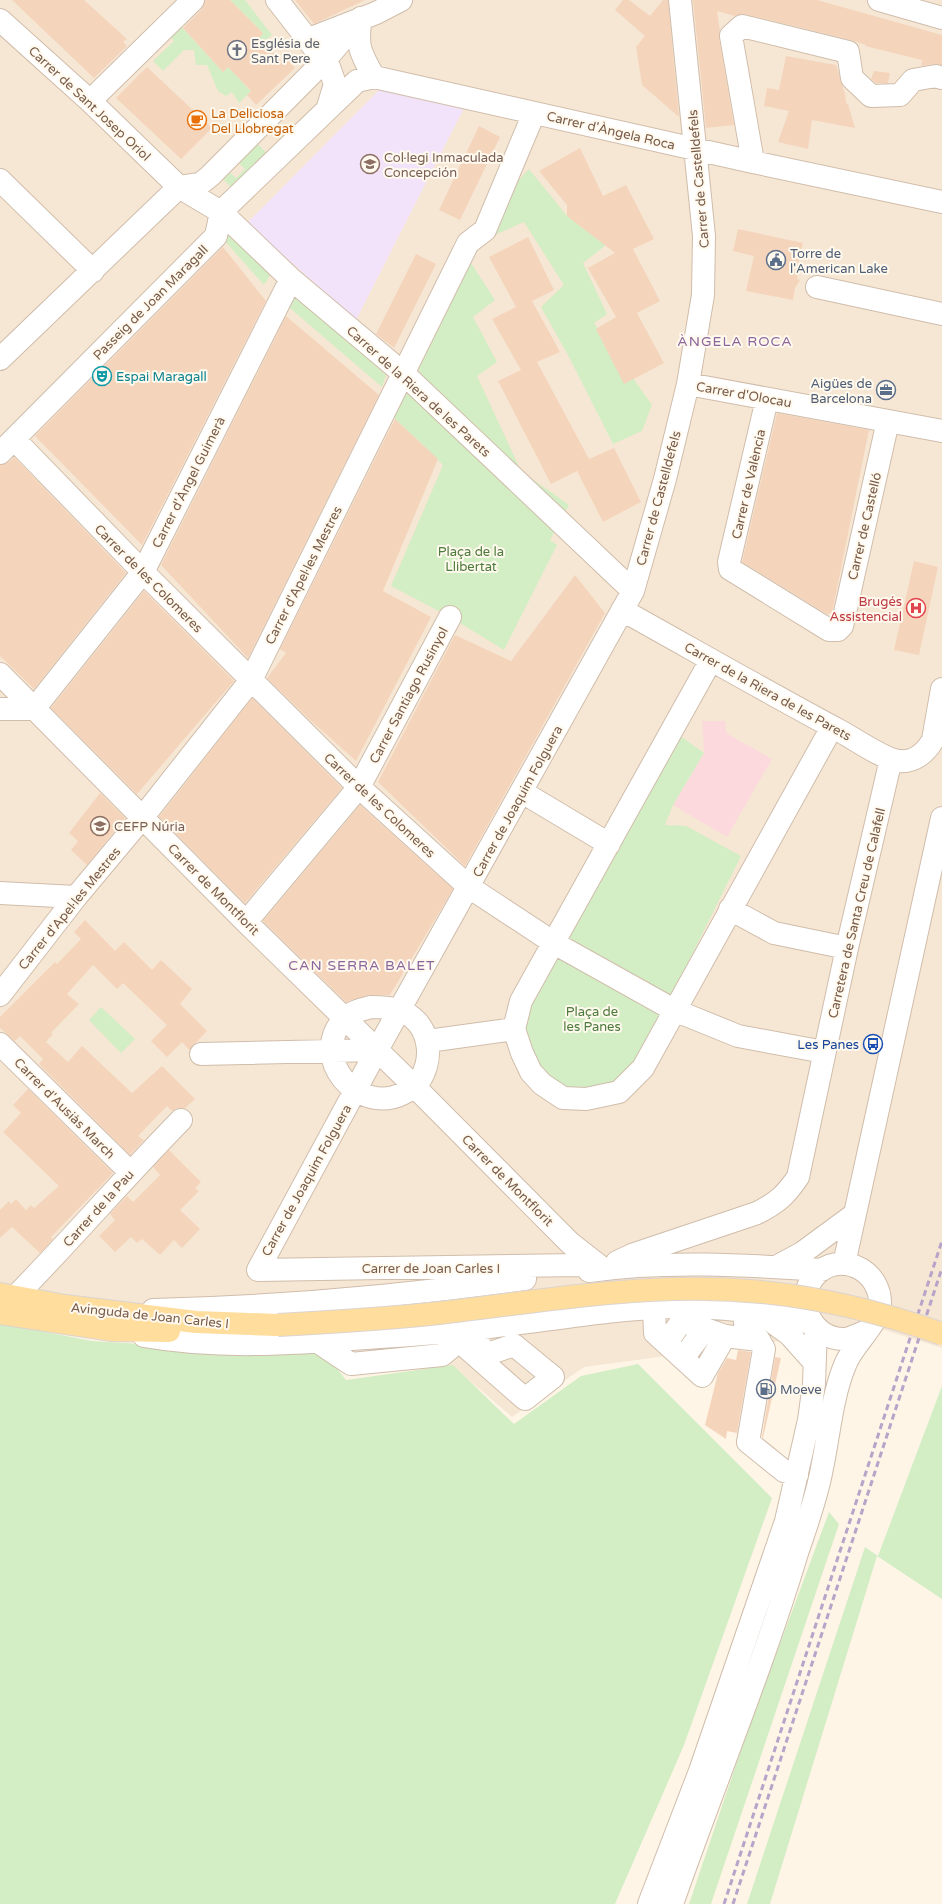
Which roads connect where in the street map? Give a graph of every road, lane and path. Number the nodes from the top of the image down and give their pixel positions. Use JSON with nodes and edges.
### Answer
{"nodes":[{"id":1,"x":192,"y":0,"type":"edge"},
{"id":2,"x":277,"y":0,"type":"edge"},
{"id":3,"x":401,"y":0,"type":"edge"},
{"id":4,"x":680,"y":0,"type":"edge"},
{"id":5,"x":879,"y":0,"type":"edge"},
{"id":6,"x":938,"y":11,"type":"edge"},
{"id":7,"x":361,"y":18,"type":"junction"},
{"id":8,"x":0,"y":20,"type":"edge"},
{"id":9,"x":309,"y":40,"type":"junction"},
{"id":10,"x":325,"y":60,"type":"junction"},
{"id":11,"x":374,"y":77,"type":"junction"},
{"id":12,"x":942,"y":78,"type":"edge"},
{"id":13,"x":90,"y":101,"type":"junction"},
{"id":14,"x":328,"y":107,"type":"junction"},
{"id":15,"x":534,"y":113,"type":"junction"},
{"id":16,"x":696,"y":149,"type":"junction"},
{"id":17,"x":753,"y":162,"type":"junction"},
{"id":18,"x":0,"y":180,"type":"edge"},
{"id":19,"x":179,"y":187,"type":"junction"},
{"id":20,"x":942,"y":202,"type":"edge"},
{"id":21,"x":221,"y":212,"type":"junction"},
{"id":22,"x":92,"y":271,"type":"junction"},
{"id":23,"x":291,"y":279,"type":"junction"},
{"id":24,"x":817,"y":287,"type":"dead end"},
{"id":25,"x":942,"y":314,"type":"edge"},
{"id":26,"x":0,"y":359,"type":"edge"},
{"id":27,"x":404,"y":374,"type":"junction"},
{"id":28,"x":688,"y":384,"type":"junction"},
{"id":29,"x":767,"y":398,"type":"junction"},
{"id":30,"x":888,"y":421,"type":"junction"},
{"id":31,"x":942,"y":431,"type":"edge"},
{"id":32,"x":7,"y":446,"type":"edge"},
{"id":33,"x":143,"y":572,"type":"junction"},
{"id":34,"x":633,"y":591,"type":"junction"},
{"id":35,"x":622,"y":610,"type":"junction"},
{"id":36,"x":450,"y":617,"type":"dead end"},
{"id":37,"x":838,"y":630,"type":"joint"},
{"id":38,"x":711,"y":660,"type":"junction"},
{"id":39,"x":0,"y":674,"type":"edge"},
{"id":40,"x":251,"y":680,"type":"junction"},
{"id":41,"x":942,"y":689,"type":"edge"},
{"id":42,"x":34,"y":708,"type":"junction"},
{"id":43,"x":0,"y":709,"type":"edge"},
{"id":44,"x":832,"y":727,"type":"junction"},
{"id":45,"x":937,"y":742,"type":"edge"},
{"id":46,"x":891,"y":759,"type":"junction"},
{"id":47,"x":359,"y":787,"type":"junction"},
{"id":48,"x":522,"y":792,"type":"junction"},
{"id":49,"x":142,"y":818,"type":"junction"},
{"id":50,"x":942,"y":818,"type":"edge"},
{"id":51,"x":609,"y":844,"type":"junction"},
{"id":52,"x":469,"y":887,"type":"junction"},
{"id":53,"x":0,"y":893,"type":"edge"},
{"id":54,"x":76,"y":897,"type":"junction"},
{"id":55,"x":730,"y":909,"type":"junction"},
{"id":56,"x":246,"y":922,"type":"junction"},
{"id":57,"x":554,"y":943,"type":"junction"},
{"id":58,"x":847,"y":948,"type":"junction"},
{"id":59,"x":0,"y":995,"type":"edge"},
{"id":60,"x":400,"y":1010,"type":"junction"},
{"id":61,"x":674,"y":1010,"type":"junction"},
{"id":62,"x":345,"y":1018,"type":"junction"},
{"id":63,"x":514,"y":1029,"type":"junction"},
{"id":64,"x":428,"y":1041,"type":"junction"},
{"id":65,"x":0,"y":1044,"type":"edge"},
{"id":66,"x":377,"y":1050,"type":"junction"},
{"id":67,"x":331,"y":1051,"type":"junction"},
{"id":68,"x":824,"y":1052,"type":"junction"},
{"id":69,"x":201,"y":1054,"type":"dead end"},
{"id":70,"x":415,"y":1087,"type":"junction"},
{"id":71,"x":355,"y":1091,"type":"junction"},
{"id":72,"x":181,"y":1120,"type":"dead end"},
{"id":73,"x":130,"y":1172,"type":"junction"},
{"id":74,"x":855,"y":1214,"type":"junction"},
{"id":75,"x":679,"y":1239,"type":"junction"},
{"id":76,"x":844,"y":1264,"type":"junction"},
{"id":77,"x":665,"y":1266,"type":"junction"},
{"id":78,"x":776,"y":1267,"type":"junction"},
{"id":79,"x":603,"y":1269,"type":"junction"},
{"id":80,"x":258,"y":1270,"type":"joint"},
{"id":81,"x":822,"y":1270,"type":"junction"},
{"id":82,"x":7,"y":1295,"type":"edge"},
{"id":83,"x":663,"y":1307,"type":"junction"},
{"id":84,"x":0,"y":1313,"type":"edge"},
{"id":85,"x":754,"y":1313,"type":"junction"},
{"id":86,"x":111,"y":1321,"type":"junction"},
{"id":87,"x":814,"y":1325,"type":"junction"},
{"id":88,"x":709,"y":1331,"type":"junction"},
{"id":89,"x":866,"y":1332,"type":"junction"},
{"id":90,"x":942,"y":1334,"type":"edge"},
{"id":91,"x":759,"y":1340,"type":"junction"},
{"id":92,"x":679,"y":1354,"type":"junction"},
{"id":93,"x":814,"y":1362,"type":"junction"},
{"id":94,"x":797,"y":1475,"type":"junction"},
{"id":95,"x":649,"y":1904,"type":"edge"},
{"id":96,"x":672,"y":1904,"type":"edge"}],
"edges":[{"from":1,"to":13,"type":"street"},
{"from":2,"to":9,"type":"street"},
{"from":3,"to":7,"type":"street"},
{"from":4,"to":16,"type":"street","name":"Carrer de Castelldefels"},
{"from":5,"to":6,"type":"street"},
{"from":7,"to":9,"type":"street"},
{"from":7,"to":10,"type":"street"},
{"from":7,"to":11,"type":"street"},
{"from":8,"to":13,"type":"street","name":"Carrer de Sant Josep Oriol"},
{"from":9,"to":10,"type":"street"},
{"from":10,"to":14,"type":"street"},
{"from":10,"to":19,"type":"street"},
{"from":11,"to":14,"type":"street"},
{"from":11,"to":15,"type":"street","name":"Carrer d'Àngela Roca"},
{"from":12,"to":17,"type":"street"},
{"from":13,"to":19,"type":"street","name":"Carrer de Sant Josep Oriol"},
{"from":14,"to":21,"type":"street"},
{"from":15,"to":16,"type":"street","name":"Carrer d'Àngela Roca"},
{"from":15,"to":27,"type":"street","name":"Carrer d'Apel·les Mestres"},
{"from":16,"to":17,"type":"street","name":"Carrer d'Àngela Roca"},
{"from":16,"to":28,"type":"street","name":"Carrer de Castelldefels"},
{"from":17,"to":20,"type":"street","name":"Carrer d'Àngela Roca"},
{"from":18,"to":22,"type":"street"},
{"from":19,"to":21,"type":"street","name":"Carrer de la Riera de les Parets"},
{"from":19,"to":22,"type":"street"},
{"from":21,"to":23,"type":"street","name":"Carrer de la Riera de les Parets"},
{"from":21,"to":32,"type":"street","name":"Passeig de Joan Maragall"},
{"from":22,"to":26,"type":"street"},
{"from":23,"to":27,"type":"street","name":"Carrer de la Riera de les Parets"},
{"from":23,"to":33,"type":"street","name":"Carrer d'Àngel Guimerà"},
{"from":24,"to":25,"type":"street"},
{"from":27,"to":34,"type":"street","name":"Carrer de la Riera de les Parets"},
{"from":27,"to":40,"type":"street","name":"Carrer d'Apel·les Mestres"},
{"from":28,"to":29,"type":"street","name":"Carrer d'Olocau"},
{"from":28,"to":34,"type":"street","name":"Carrer de Castelldefels"},
{"from":29,"to":30,"type":"street","name":"Carrer d'Olocau"},
{"from":29,"to":37,"type":"street","name":"Carrer de València"},
{"from":30,"to":31,"type":"street","name":"Carrer d'Olocau"},
{"from":30,"to":37,"type":"street","name":"Carrer de Castelló"},
{"from":32,"to":33,"type":"street","name":"Carrer de les Colomeres"},
{"from":33,"to":40,"type":"street","name":"Carrer de les Colomeres"},
{"from":33,"to":42,"type":"street","name":"Carrer d'Àngel Guimerà"},
{"from":34,"to":35,"type":"street","name":"Carrer de Joaquim Folguera"},
{"from":35,"to":38,"type":"street","name":"Carrer de la Riera de les Parets"},
{"from":35,"to":48,"type":"street","name":"Carrer de Joaquim Folguera"},
{"from":36,"to":47,"type":"street","name":"Carrer Santiago Rusinyol"},
{"from":38,"to":44,"type":"street","name":"Carrer de la Riera de les Parets"},
{"from":38,"to":51,"type":"street"},
{"from":39,"to":42,"type":"street","name":"Carrer de Montflorit"},
{"from":40,"to":47,"type":"street","name":"Carrer de les Colomeres"},
{"from":40,"to":49,"type":"street","name":"Carrer d'Apel·les Mestres"},
{"from":41,"to":45,"type":"street"},
{"from":42,"to":43,"type":"street"},
{"from":42,"to":49,"type":"street","name":"Carrer de Montflorit"},
{"from":44,"to":46,"type":"street","name":"Carrer de la Riera de les Parets"},
{"from":44,"to":55,"type":"street"},
{"from":45,"to":46,"type":"street","name":"Carrer de la Riera de les Parets"},
{"from":46,"to":58,"type":"street","name":"Carretera de Santa Creu de Calafell"},
{"from":47,"to":52,"type":"street","name":"Carrer de les Colomeres"},
{"from":47,"to":56,"type":"street","name":"Carrer Santiago Rusinyol"},
{"from":48,"to":51,"type":"street"},
{"from":48,"to":52,"type":"street","name":"Carrer de Joaquim Folguera"},
{"from":49,"to":54,"type":"street","name":"Carrer d'Apel·les Mestres"},
{"from":49,"to":56,"type":"street","name":"Carrer de Montflorit"},
{"from":50,"to":74,"type":"street"},
{"from":51,"to":57,"type":"street"},
{"from":52,"to":57,"type":"street","name":"Carrer de les Colomeres"},
{"from":52,"to":60,"type":"street","name":"Carrer de Joaquim Folguera"},
{"from":53,"to":54,"type":"street"},
{"from":54,"to":59,"type":"street","name":"Carrer d'Apel·les Mestres"},
{"from":55,"to":58,"type":"street"},
{"from":55,"to":61,"type":"street"},
{"from":56,"to":62,"type":"street","name":"Carrer de Montflorit"},
{"from":57,"to":61,"type":"street","name":"Carrer de les Colomeres"},
{"from":57,"to":63,"type":"street"},
{"from":58,"to":68,"type":"street","name":"Carretera de Santa Creu de Calafell"},
{"from":60,"to":62,"type":"street"},
{"from":60,"to":64,"type":"street"},
{"from":60,"to":66,"type":"street","name":"Carrer de Joaquim Folguera"},
{"from":61,"to":63,"type":"street"},
{"from":61,"to":68,"type":"street","name":"Carrer de les Colomeres"},
{"from":62,"to":66,"type":"street","name":"Carrer de Montflorit"},
{"from":62,"to":67,"type":"street"},
{"from":63,"to":64,"type":"street"},
{"from":64,"to":70,"type":"street"},
{"from":65,"to":73,"type":"street","name":"Carrer d'Ausiàs March"},
{"from":66,"to":67,"type":"street"},
{"from":66,"to":70,"type":"street","name":"Carrer de Montflorit"},
{"from":66,"to":71,"type":"street","name":"Carrer de Joaquim Folguera"},
{"from":67,"to":69,"type":"street"},
{"from":67,"to":71,"type":"street"},
{"from":68,"to":75,"type":"street","name":"Carretera de Santa Creu de Calafell"},
{"from":70,"to":71,"type":"street"},
{"from":70,"to":79,"type":"street","name":"Carrer de Montflorit"},
{"from":71,"to":80,"type":"street","name":"Carrer de Joaquim Folguera"},
{"from":72,"to":73,"type":"street","name":"Carrer de la Pau"},
{"from":73,"to":82,"type":"street","name":"Carrer de la Pau"},
{"from":74,"to":76,"type":"street"},
{"from":74,"to":78,"type":"street"},
{"from":75,"to":77,"type":"street"},
{"from":75,"to":79,"type":"street"},
{"from":76,"to":81,"type":"street"},
{"from":76,"to":89,"type":"street"},
{"from":77,"to":78,"type":"street"},
{"from":77,"to":79,"type":"street"},
{"from":77,"to":83,"type":"street"},
{"from":78,"to":81,"type":"street"},
{"from":79,"to":80,"type":"street","name":"Carrer de Joan Carles I"},
{"from":79,"to":86,"type":"street"},
{"from":81,"to":87,"type":"street"},
{"from":82,"to":86,"type":"main road","name":"Avinguda de Joan Carles I"},
{"from":83,"to":85,"type":"street","name":"Avinguda de Joan Carles I"},
{"from":83,"to":86,"type":"street","name":"Avinguda de Joan Carles I"},
{"from":83,"to":92,"type":"street"},
{"from":84,"to":86,"type":"main road","name":"Avinguda de Joan Carles I"},
{"from":85,"to":87,"type":"street","name":"Avinguda de Joan Carles I"},
{"from":85,"to":91,"type":"street"},
{"from":85,"to":93,"type":"street"},
{"from":86,"to":90,"type":"main road","name":"Avinguda de Joan Carles I","bridge":true},
{"from":87,"to":89,"type":"street"},
{"from":87,"to":93,"type":"street"},
{"from":88,"to":91,"type":"street"},
{"from":88,"to":92,"type":"street"},
{"from":88,"to":92,"type":"street"},
{"from":89,"to":96,"type":"street"},
{"from":91,"to":94,"type":"street"},
{"from":93,"to":94,"type":"street"},
{"from":94,"to":95,"type":"street"}]}
